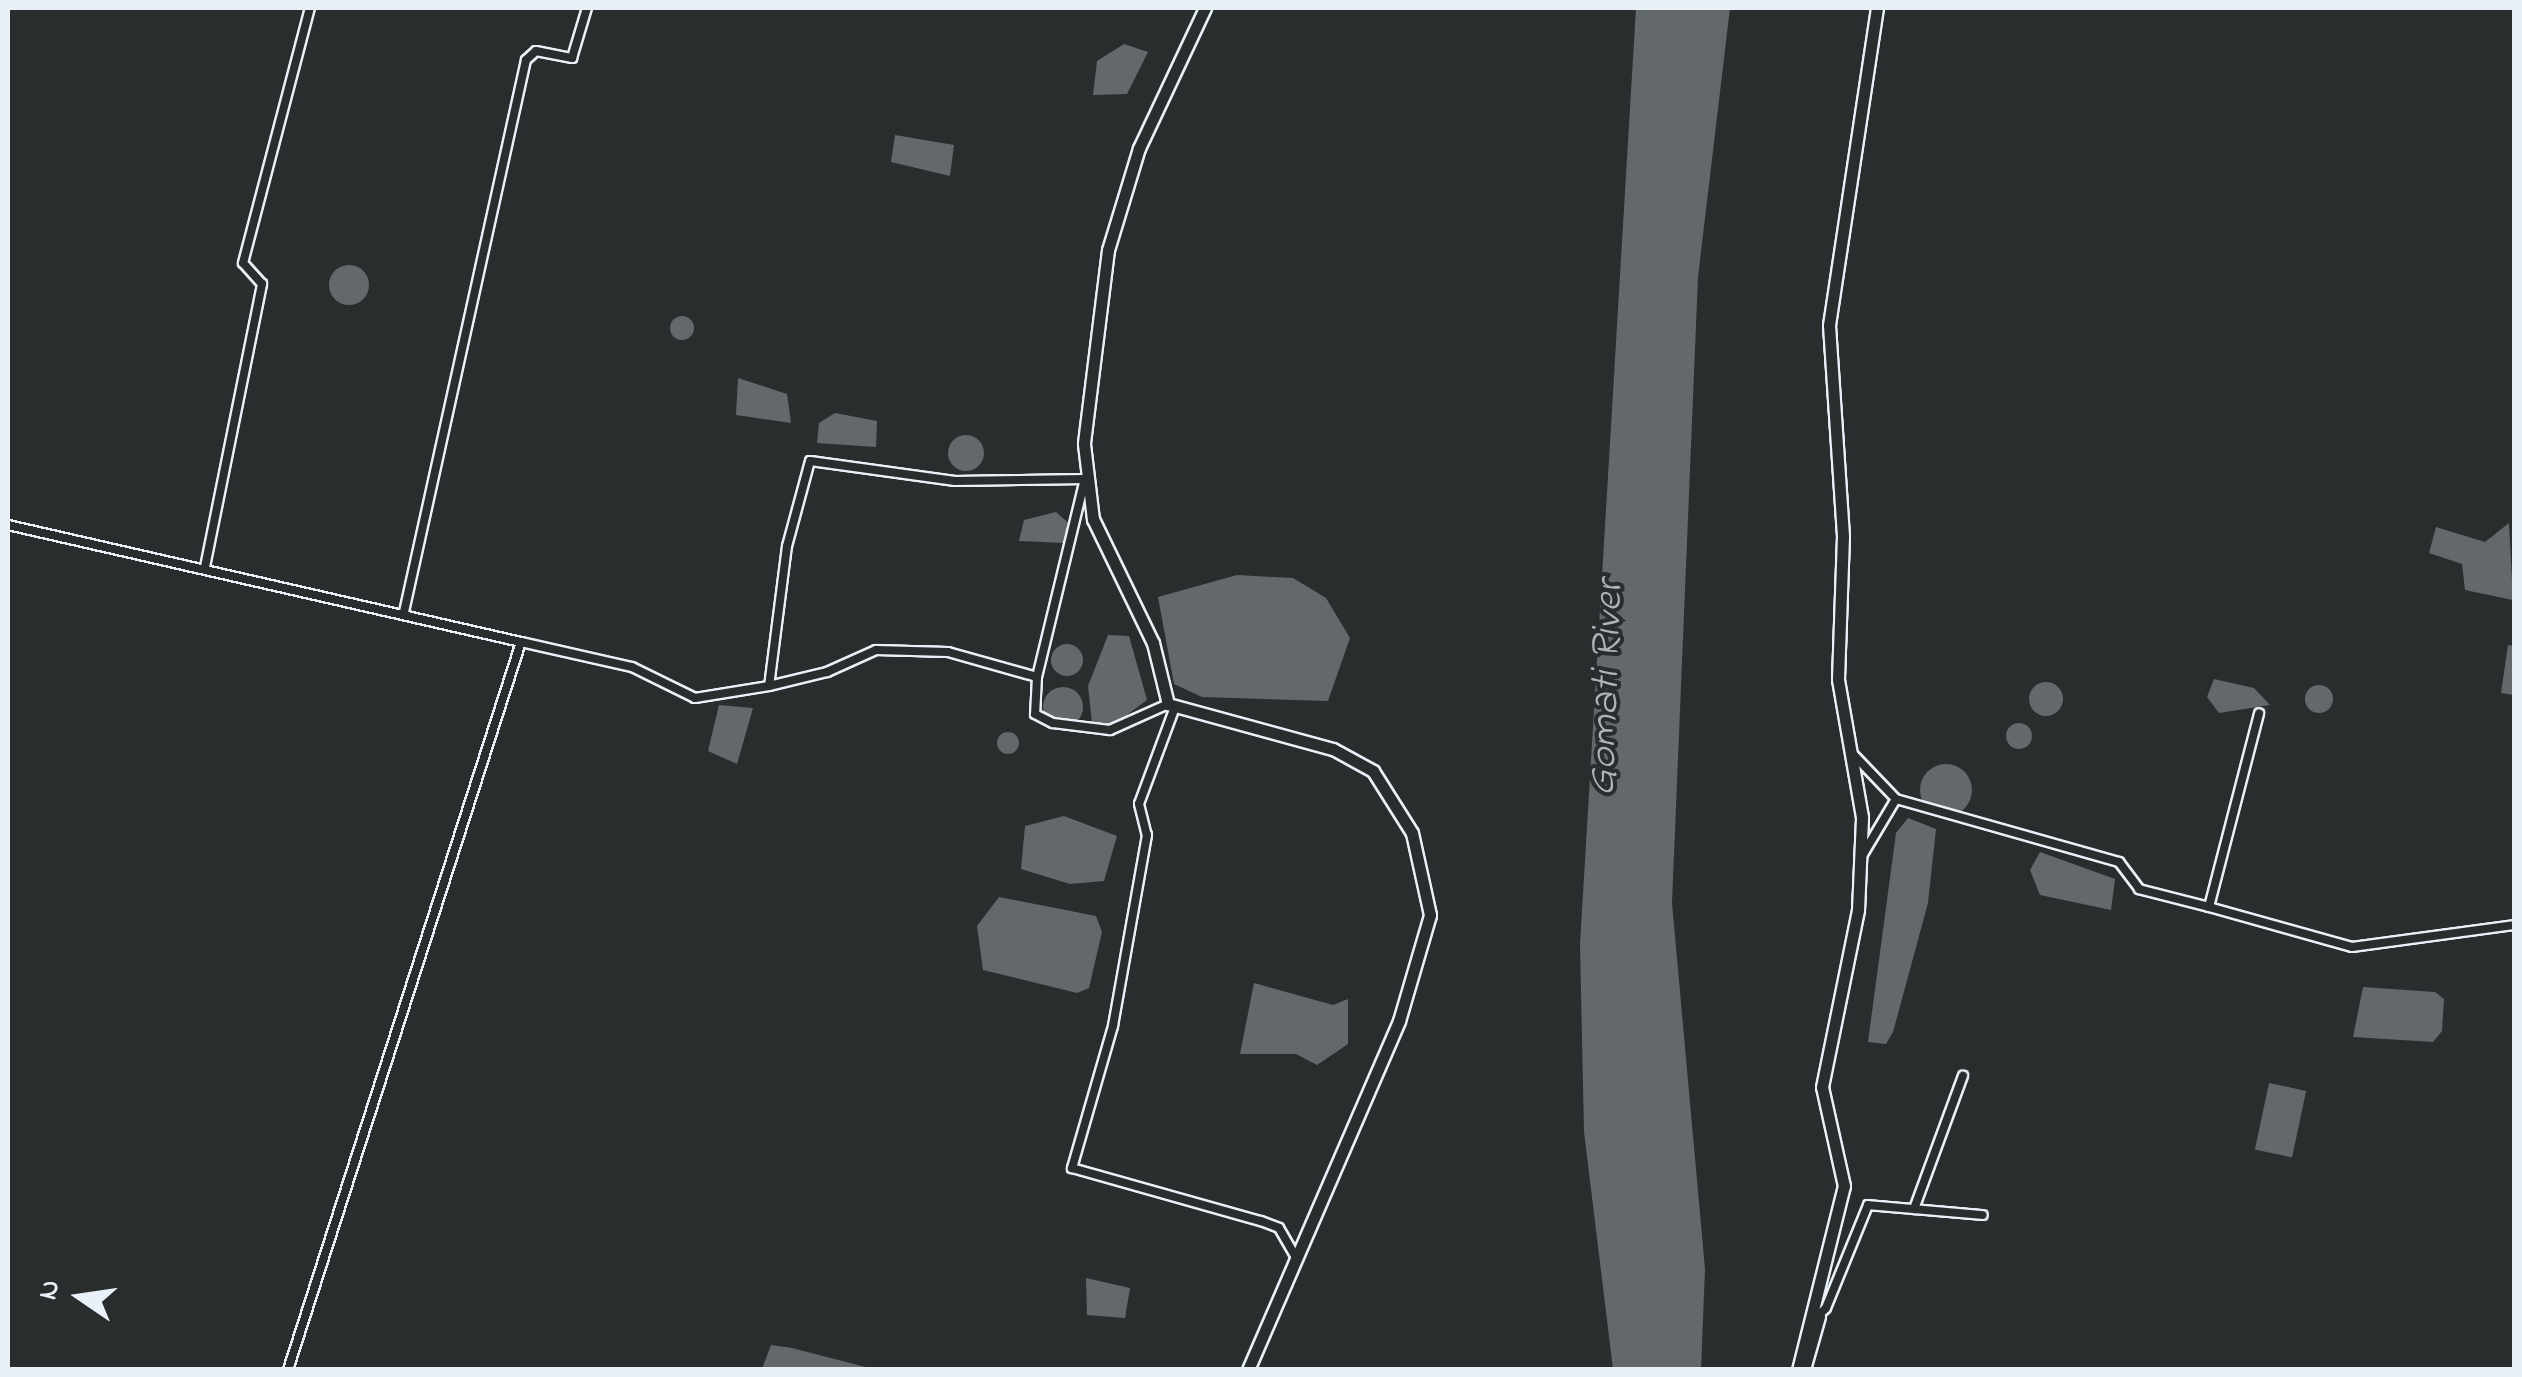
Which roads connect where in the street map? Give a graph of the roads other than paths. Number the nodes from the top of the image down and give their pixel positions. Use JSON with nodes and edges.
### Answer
{"nodes":[{"id":1,"x":310,"y":8,"type":"edge"},
{"id":2,"x":587,"y":8,"type":"edge"},
{"id":3,"x":1205,"y":8,"type":"edge"},
{"id":4,"x":1878,"y":8,"type":"edge"},
{"id":5,"x":1085,"y":479,"type":"junction"},
{"id":6,"x":8,"y":525,"type":"edge"},
{"id":7,"x":204,"y":567,"type":"junction"},
{"id":8,"x":404,"y":612,"type":"junction"},
{"id":9,"x":521,"y":642,"type":"junction"},
{"id":10,"x":1037,"y":677,"type":"junction"},
{"id":11,"x":769,"y":686,"type":"junction"},
{"id":12,"x":1172,"y":705,"type":"junction"},
{"id":13,"x":2259,"y":714,"type":"dead end"},
{"id":14,"x":1850,"y":750,"type":"junction"},
{"id":15,"x":1896,"y":799,"type":"junction"},
{"id":16,"x":1860,"y":860,"type":"junction"},
{"id":17,"x":2209,"y":907,"type":"junction"},
{"id":18,"x":2514,"y":925,"type":"edge"},
{"id":19,"x":1963,"y":1076,"type":"dead end"},
{"id":20,"x":1914,"y":1209,"type":"junction"},
{"id":21,"x":1983,"y":1215,"type":"dead end"},
{"id":22,"x":1297,"y":1261,"type":"junction"},
{"id":23,"x":1822,"y":1313,"type":"junction"},
{"id":24,"x":1810,"y":1323,"type":"junction"},
{"id":25,"x":288,"y":1370,"type":"edge"},
{"id":26,"x":1248,"y":1370,"type":"edge"},
{"id":27,"x":1798,"y":1370,"type":"edge"},
{"id":28,"x":1806,"y":1370,"type":"edge"}],
"edges":[{"from":1,"to":7,"type":"street"},
{"from":2,"to":8,"type":"street"},
{"from":3,"to":5,"type":"main road"},
{"from":4,"to":14,"type":"main road"},
{"from":5,"to":10,"type":"street"},
{"from":5,"to":11,"type":"street"},
{"from":5,"to":12,"type":"main road"},
{"from":6,"to":7,"type":"street"},
{"from":7,"to":8,"type":"street"},
{"from":8,"to":9,"type":"street"},
{"from":9,"to":11,"type":"street"},
{"from":9,"to":25,"type":"street"},
{"from":10,"to":11,"type":"street"},
{"from":10,"to":12,"type":"street"},
{"from":12,"to":22,"type":"street"},
{"from":12,"to":22,"type":"main road"},
{"from":13,"to":17,"type":"street"},
{"from":14,"to":15,"type":"street"},
{"from":14,"to":16,"type":"main road"},
{"from":15,"to":16,"type":"street"},
{"from":15,"to":17,"type":"street"},
{"from":16,"to":24,"type":"main road"},
{"from":17,"to":18,"type":"street"},
{"from":19,"to":20,"type":"street"},
{"from":20,"to":21,"type":"street"},
{"from":20,"to":23,"type":"street"},
{"from":22,"to":26,"type":"main road"},
{"from":23,"to":24,"type":"street"},
{"from":23,"to":28,"type":"street"},
{"from":24,"to":27,"type":"main road"}]}
